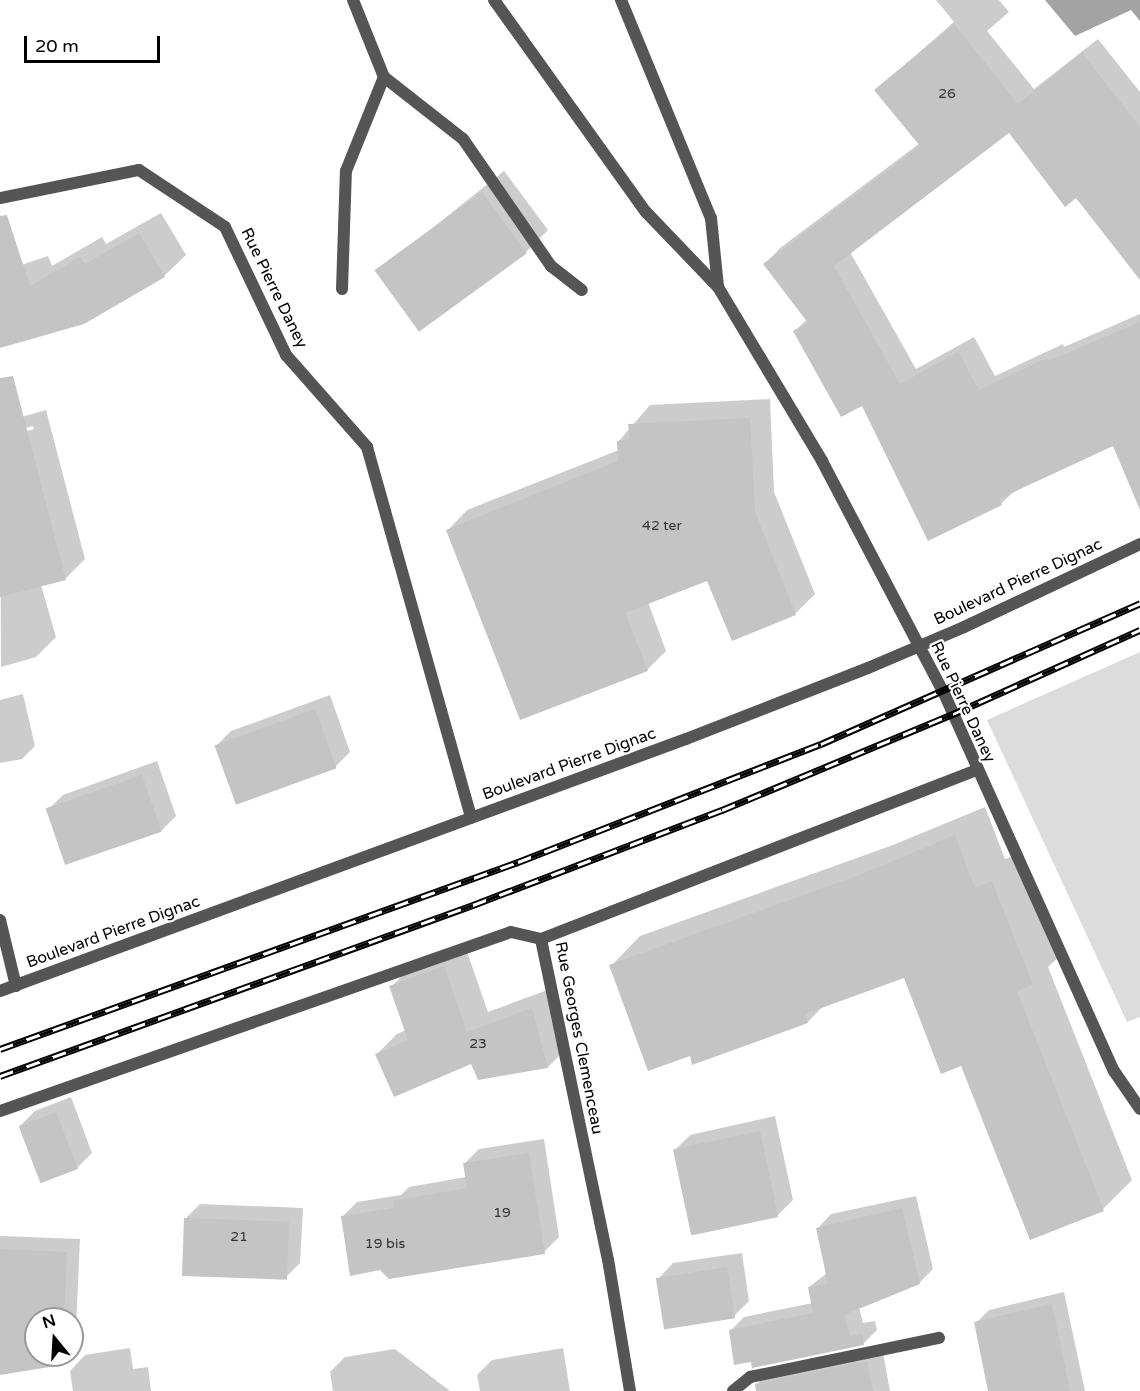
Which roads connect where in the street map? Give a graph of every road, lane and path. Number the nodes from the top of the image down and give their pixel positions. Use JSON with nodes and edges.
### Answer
{"nodes":[{"id":1,"x":353,"y":0,"type":"edge"},
{"id":2,"x":494,"y":0,"type":"edge"},
{"id":3,"x":621,"y":0,"type":"edge"},
{"id":4,"x":384,"y":77,"type":"junction"},
{"id":5,"x":0,"y":198,"type":"edge"},
{"id":6,"x":718,"y":287,"type":"junction"},
{"id":7,"x":342,"y":289,"type":"dead end"},
{"id":8,"x":582,"y":290,"type":"dead end"},
{"id":9,"x":1140,"y":544,"type":"edge"},
{"id":10,"x":919,"y":646,"type":"junction"},
{"id":11,"x":977,"y":770,"type":"junction"},
{"id":12,"x":471,"y":818,"type":"junction"},
{"id":13,"x":0,"y":920,"type":"edge"},
{"id":14,"x":541,"y":939,"type":"junction"},
{"id":15,"x":16,"y":986,"type":"junction"},
{"id":16,"x":0,"y":991,"type":"edge"},
{"id":17,"x":1140,"y":1109,"type":"edge"},
{"id":18,"x":0,"y":1111,"type":"edge"},
{"id":19,"x":939,"y":1338,"type":"dead end"},
{"id":20,"x":630,"y":1391,"type":"edge"},
{"id":21,"x":733,"y":1391,"type":"edge"}],
"edges":[{"from":1,"to":4,"type":"street"},
{"from":2,"to":6,"type":"street","name":"Rue Pierre Daney"},
{"from":3,"to":6,"type":"street","name":"Rue Pierre Daney"},
{"from":4,"to":7,"type":"street"},
{"from":4,"to":8,"type":"street"},
{"from":5,"to":12,"type":"street","name":"Rue Pierre Daney"},
{"from":6,"to":10,"type":"street","name":"Rue Pierre Daney"},
{"from":9,"to":10,"type":"street","name":"Boulevard Pierre Dignac"},
{"from":10,"to":11,"type":"street","name":"Rue Pierre Daney"},
{"from":10,"to":12,"type":"street","name":"Boulevard Pierre Dignac"},
{"from":11,"to":14,"type":"street","name":"Rue Georges Clemenceau"},
{"from":11,"to":17,"type":"street","name":"Rue Pierre Daney"},
{"from":12,"to":15,"type":"street","name":"Boulevard Pierre Dignac"},
{"from":13,"to":15,"type":"street"},
{"from":14,"to":18,"type":"street"},
{"from":14,"to":20,"type":"street","name":"Rue Georges Clemenceau"},
{"from":15,"to":16,"type":"street","name":"Boulevard Pierre Dignac"},
{"from":19,"to":21,"type":"street"}]}
